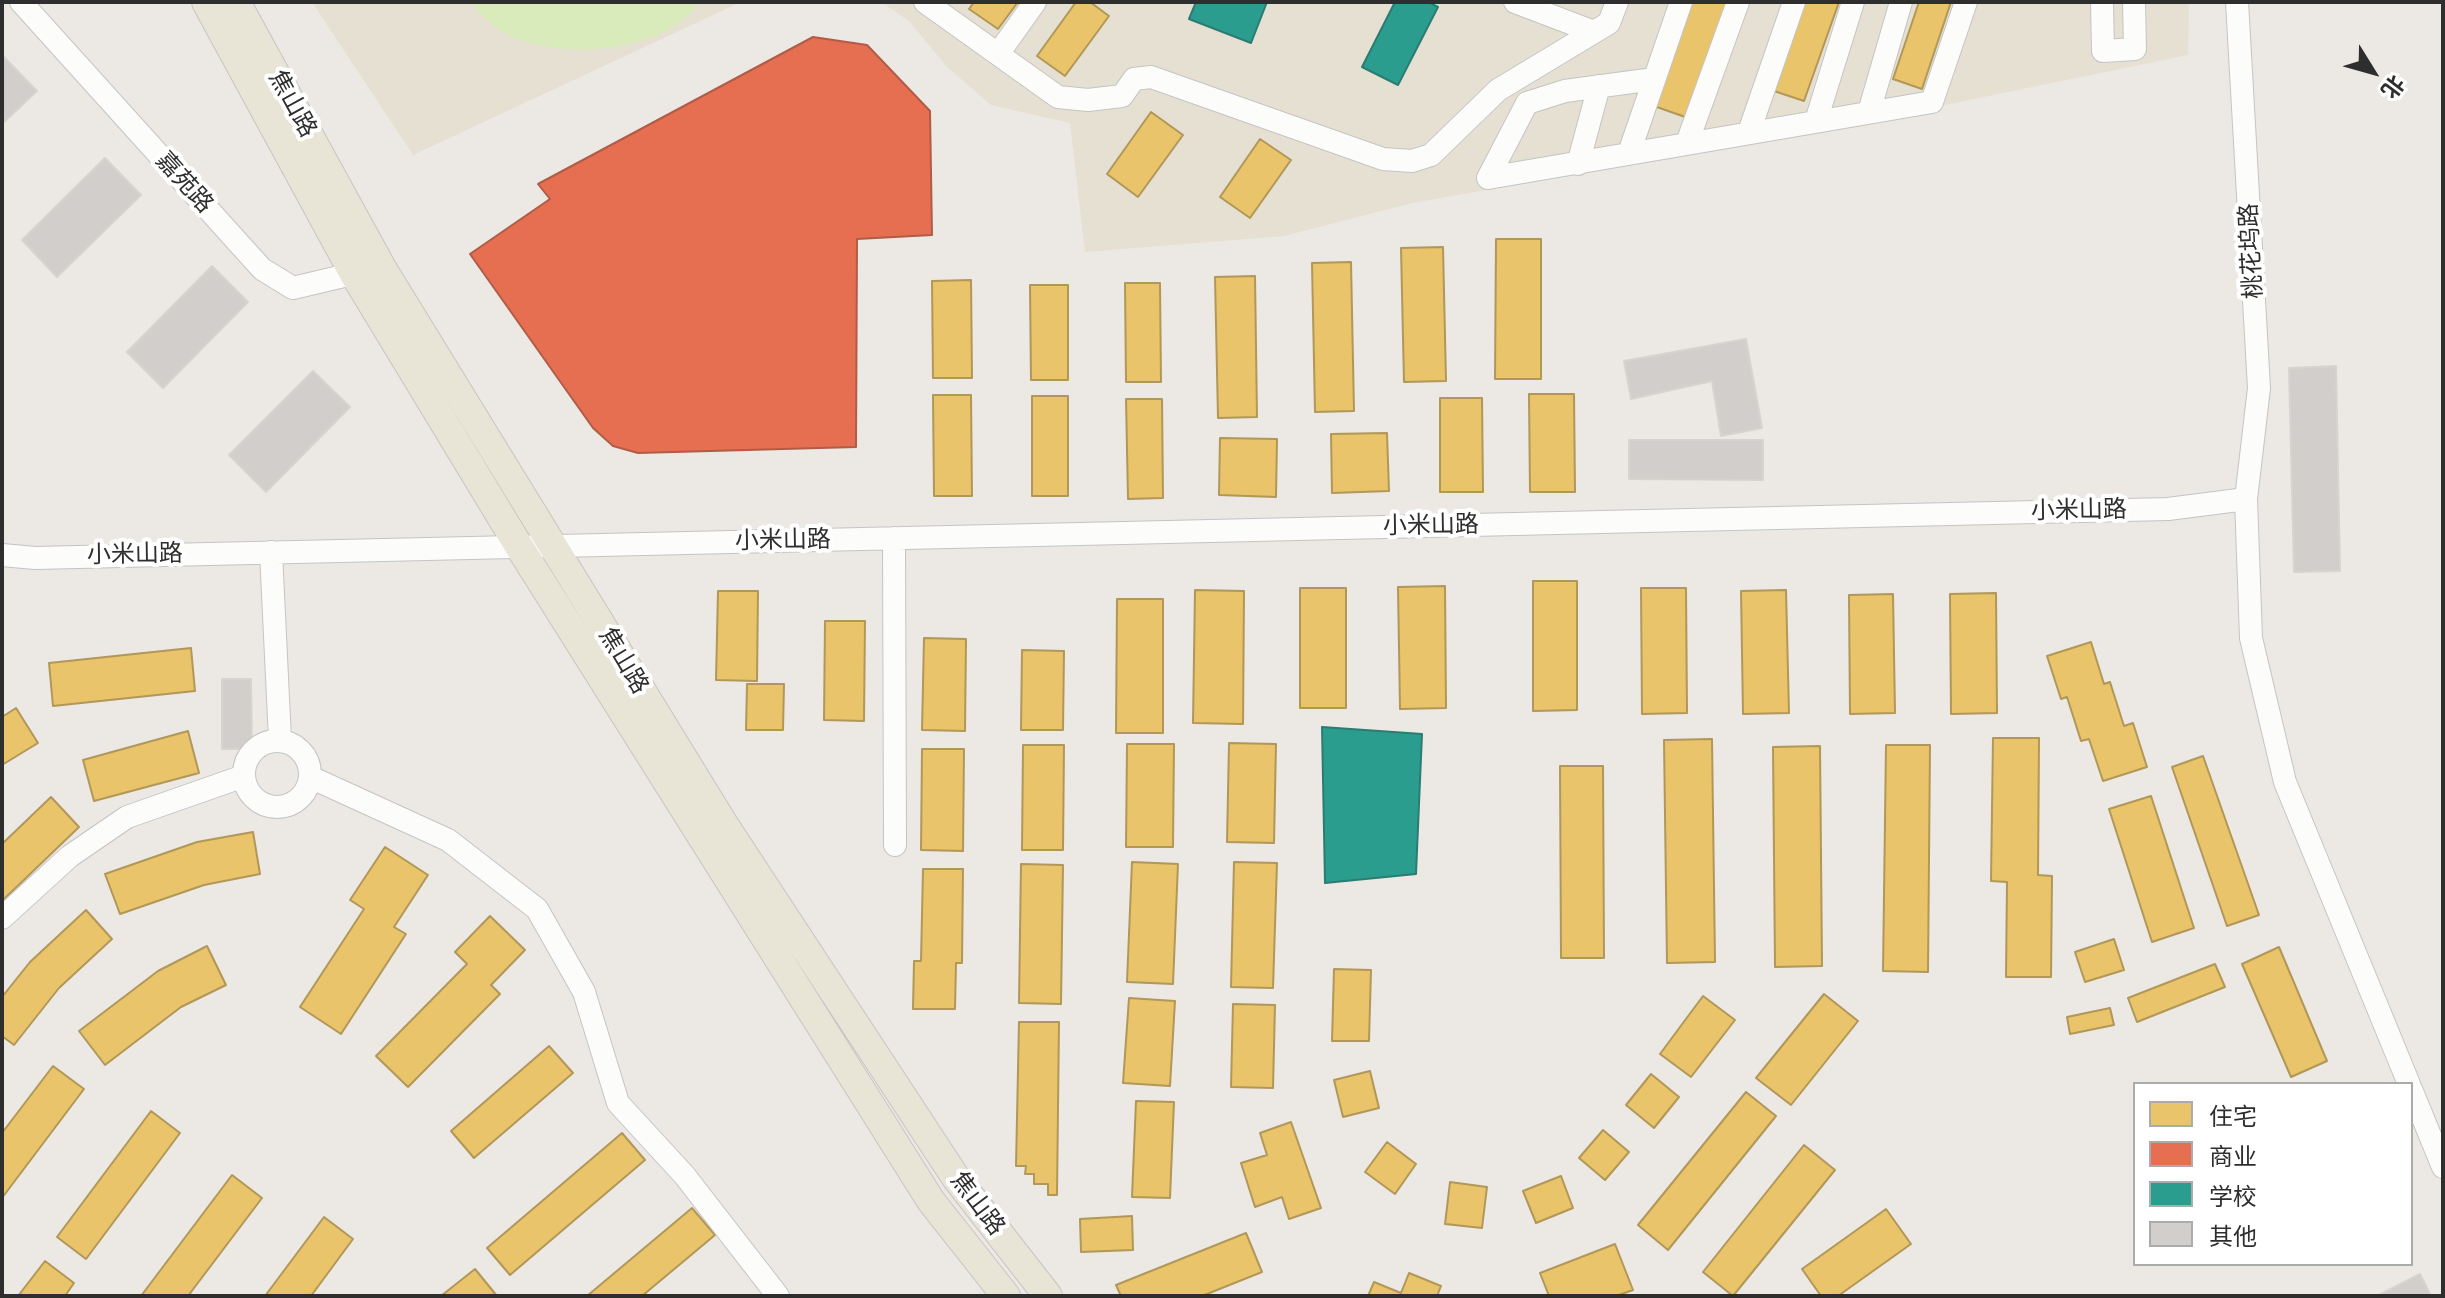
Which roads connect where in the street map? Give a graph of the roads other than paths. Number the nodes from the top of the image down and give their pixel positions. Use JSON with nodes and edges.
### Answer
{"nodes":[{"id":1,"x":21,"y":2,"type":"edge"},
{"id":2,"x":206,"y":2,"type":"edge"},
{"id":3,"x":236,"y":2,"type":"edge"},
{"id":4,"x":1035,"y":2,"type":"edge"},
{"id":5,"x":1515,"y":2,"type":"edge"},
{"id":6,"x":1617,"y":2,"type":"edge"},
{"id":7,"x":1681,"y":2,"type":"edge"},
{"id":8,"x":1738,"y":2,"type":"edge"},
{"id":9,"x":1794,"y":2,"type":"edge"},
{"id":10,"x":1853,"y":2,"type":"edge"},
{"id":11,"x":1901,"y":2,"type":"edge"},
{"id":12,"x":1966,"y":2,"type":"edge"},
{"id":13,"x":2237,"y":2,"type":"edge"},
{"id":14,"x":928,"y":3,"type":"edge"},
{"id":15,"x":2134,"y":4,"type":"edge"},
{"id":16,"x":2102,"y":5,"type":"edge"},
{"id":17,"x":1594,"y":32,"type":"junction"},
{"id":18,"x":998,"y":54,"type":"junction"},
{"id":19,"x":1654,"y":79,"type":"junction"},
{"id":20,"x":1599,"y":86,"type":"junction"},
{"id":21,"x":1869,"y":112,"type":"junction"},
{"id":22,"x":1816,"y":121,"type":"junction"},
{"id":23,"x":1749,"y":132,"type":"junction"},
{"id":24,"x":1687,"y":143,"type":"junction"},
{"id":25,"x":1629,"y":153,"type":"junction"},
{"id":26,"x":1578,"y":164,"type":"junction"},
{"id":27,"x":382,"y":268,"type":"junction"},
{"id":28,"x":354,"y":274,"type":"junction"},
{"id":29,"x":2246,"y":499,"type":"junction"},
{"id":30,"x":894,"y":538,"type":"junction"},
{"id":31,"x":553,"y":547,"type":"junction"},
{"id":32,"x":520,"y":548,"type":"junction"},
{"id":33,"x":271,"y":552,"type":"junction"},
{"id":34,"x":2,"y":555,"type":"edge"},
{"id":35,"x":280,"y":740,"type":"junction"},
{"id":36,"x":244,"y":776,"type":"junction"},
{"id":37,"x":310,"y":777,"type":"junction"},
{"id":38,"x":895,"y":845,"type":"dead end"},
{"id":39,"x":2,"y":918,"type":"edge"},
{"id":40,"x":2408,"y":1082,"type":"edge"},
{"id":41,"x":2413,"y":1094,"type":"edge"},
{"id":42,"x":2443,"y":1167,"type":"edge"},
{"id":43,"x":778,"y":1296,"type":"edge"},
{"id":44,"x":1006,"y":1296,"type":"edge"},
{"id":45,"x":1048,"y":1296,"type":"edge"}],
"edges":[{"from":1,"to":28,"type":"street","name":"嘉苑路"},
{"from":2,"to":28,"type":"main road","name":"焦山路"},
{"from":3,"to":27,"type":"main road","name":"焦山路"},
{"from":4,"to":18,"type":"street"},
{"from":5,"to":17,"type":"street"},
{"from":6,"to":17,"type":"street"},
{"from":7,"to":19,"type":"street"},
{"from":8,"to":24,"type":"street"},
{"from":9,"to":23,"type":"street"},
{"from":10,"to":22,"type":"street"},
{"from":11,"to":21,"type":"street"},
{"from":12,"to":21,"type":"street"},
{"from":13,"to":29,"type":"street","name":"桃花坞路"},
{"from":14,"to":18,"type":"street"},
{"from":15,"to":16,"type":"street"},
{"from":15,"to":16,"type":"street"},
{"from":17,"to":18,"type":"street"},
{"from":19,"to":20,"type":"street"},
{"from":19,"to":25,"type":"street"},
{"from":20,"to":26,"type":"street"},
{"from":20,"to":26,"type":"street"},
{"from":21,"to":22,"type":"street"},
{"from":22,"to":23,"type":"street"},
{"from":23,"to":24,"type":"street"},
{"from":24,"to":25,"type":"street"},
{"from":25,"to":26,"type":"street"},
{"from":27,"to":28,"type":"street","name":"嘉苑路"},
{"from":27,"to":31,"type":"main road","name":"焦山路"},
{"from":28,"to":32,"type":"main road","name":"焦山路"},
{"from":29,"to":30,"type":"street","name":"小米山路"},
{"from":29,"to":40,"type":"street"},
{"from":30,"to":31,"type":"street","name":"小米山路"},
{"from":30,"to":38,"type":"street"},
{"from":31,"to":32,"type":"street","name":"小米山路"},
{"from":31,"to":45,"type":"main road","name":"焦山路"},
{"from":32,"to":33,"type":"street","name":"小米山路"},
{"from":32,"to":44,"type":"main road","name":"焦山路"},
{"from":33,"to":34,"type":"street","name":"小米山路"},
{"from":33,"to":35,"type":"street"},
{"from":35,"to":36,"type":"street"},
{"from":35,"to":37,"type":"street"},
{"from":36,"to":37,"type":"street"},
{"from":36,"to":39,"type":"street"},
{"from":37,"to":43,"type":"street"},
{"from":41,"to":42,"type":"street"}]}
